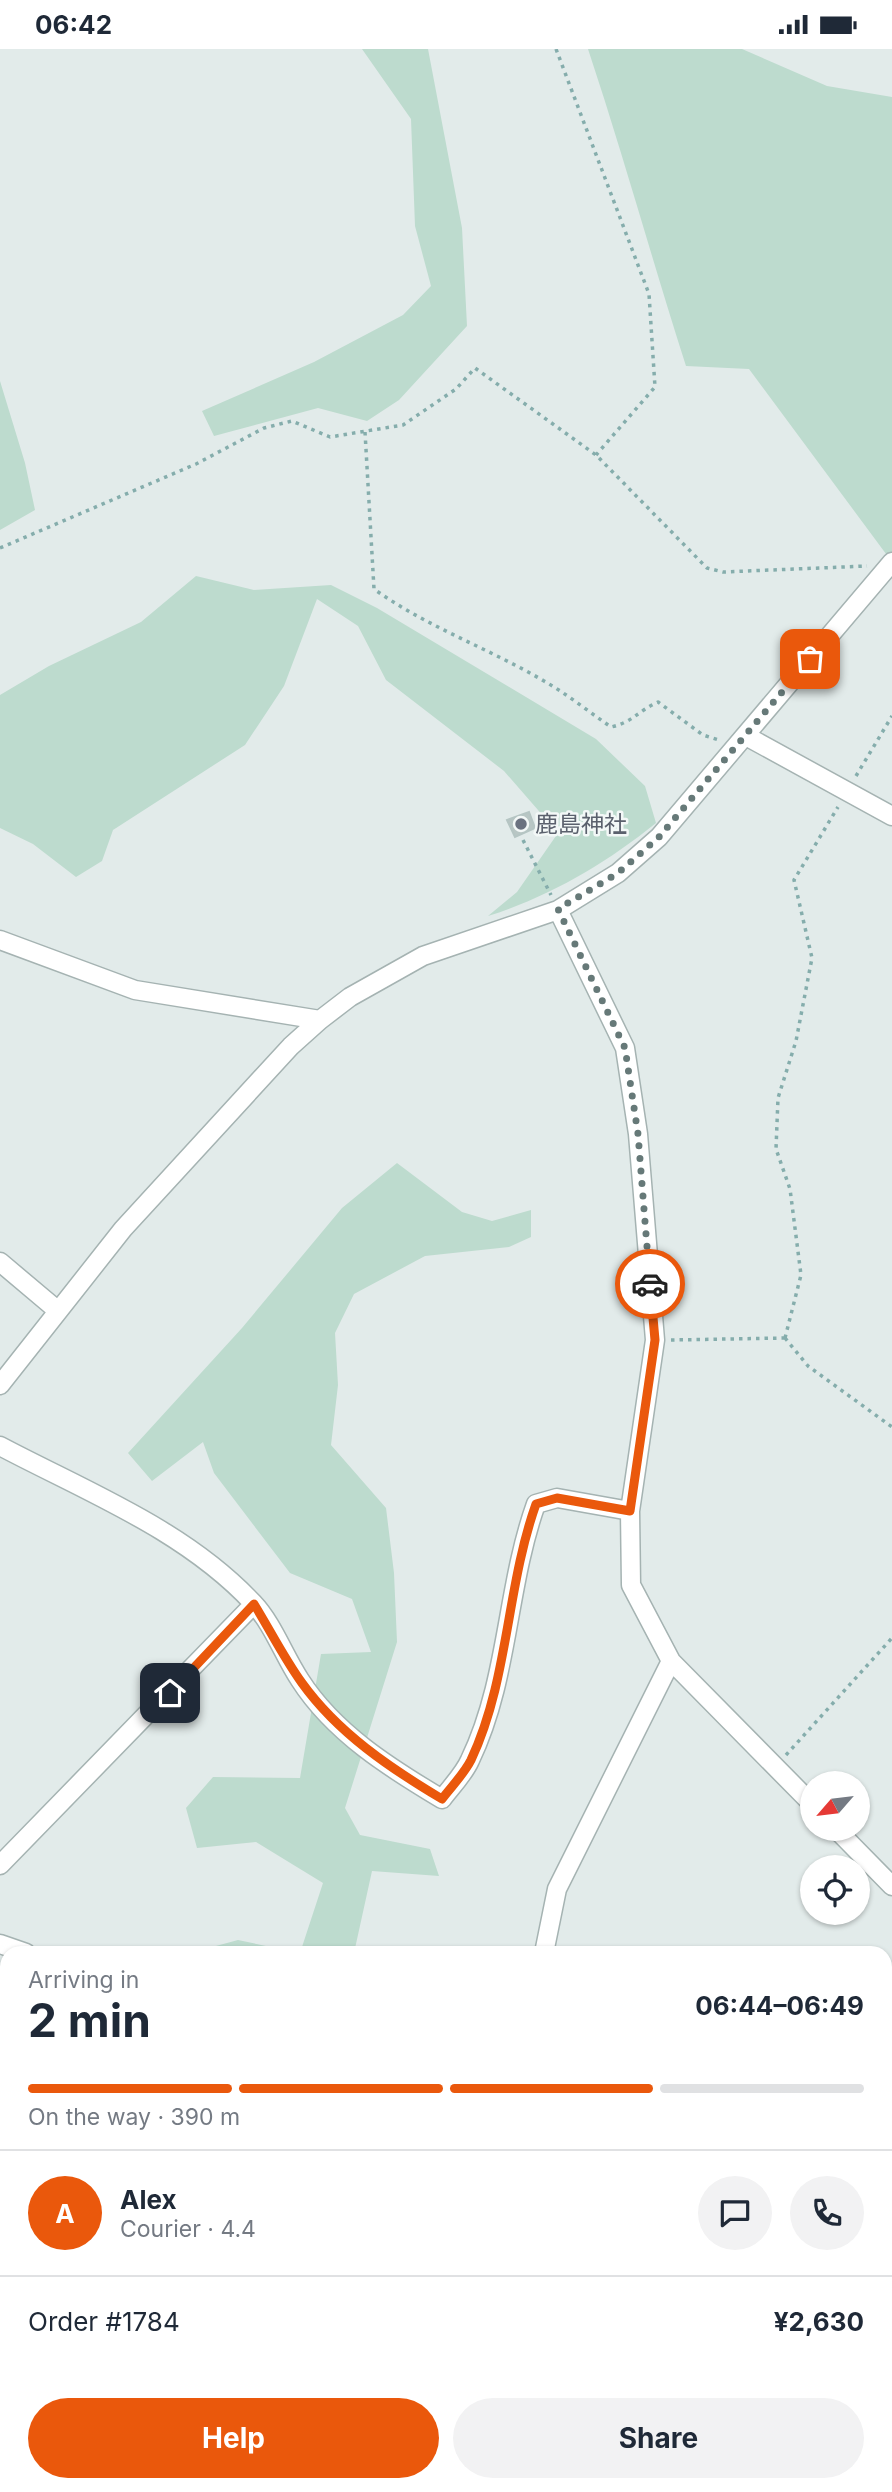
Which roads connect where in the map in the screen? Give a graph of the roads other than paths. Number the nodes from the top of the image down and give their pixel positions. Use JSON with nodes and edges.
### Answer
{"nodes":[{"id":1,"x":891,"y":563,"type":"edge"},
{"id":2,"x":742,"y":741,"type":"junction"},
{"id":3,"x":892,"y":816,"type":"edge"},
{"id":4,"x":558,"y":909,"type":"junction"},
{"id":5,"x":0,"y":940,"type":"edge"},
{"id":6,"x":320,"y":1020,"type":"junction"},
{"id":7,"x":0,"y":1262,"type":"edge"},
{"id":8,"x":57,"y":1310,"type":"junction"},
{"id":9,"x":0,"y":1385,"type":"edge"},
{"id":10,"x":0,"y":1446,"type":"edge"},
{"id":11,"x":630,"y":1511,"type":"junction"},
{"id":12,"x":254,"y":1604,"type":"junction"},
{"id":13,"x":671,"y":1661,"type":"junction"},
{"id":14,"x":800,"y":1792,"type":"edge"},
{"id":15,"x":848,"y":1841,"type":"edge"},
{"id":16,"x":0,"y":1865,"type":"edge"},
{"id":17,"x":892,"y":1886,"type":"edge"},
{"id":18,"x":545,"y":1946,"type":"edge"}],
"edges":[{"from":1,"to":2,"type":"street"},
{"from":2,"to":3,"type":"street"},
{"from":2,"to":4,"type":"street"},
{"from":4,"to":6,"type":"street"},
{"from":4,"to":11,"type":"street"},
{"from":5,"to":6,"type":"street"},
{"from":6,"to":8,"type":"street"},
{"from":7,"to":8,"type":"street"},
{"from":8,"to":9,"type":"street"},
{"from":10,"to":12,"type":"street"},
{"from":11,"to":12,"type":"street"},
{"from":11,"to":13,"type":"street"},
{"from":12,"to":16,"type":"street"},
{"from":13,"to":14,"type":"street"},
{"from":13,"to":18,"type":"street"},
{"from":15,"to":17,"type":"street"}]}
